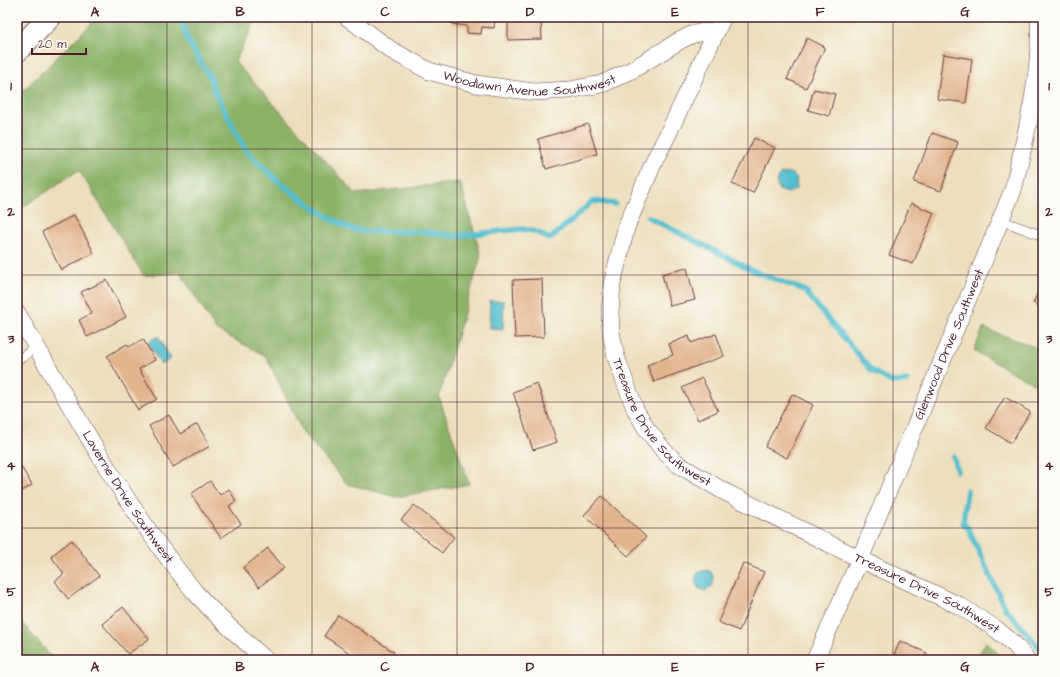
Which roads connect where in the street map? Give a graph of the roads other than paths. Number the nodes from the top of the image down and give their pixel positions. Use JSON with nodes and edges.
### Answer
{"nodes":[{"id":1,"x":50,"y":17,"type":"edge"},
{"id":2,"x":347,"y":17,"type":"edge"},
{"id":3,"x":1039,"y":17,"type":"edge"},
{"id":4,"x":719,"y":24,"type":"edge"},
{"id":5,"x":17,"y":51,"type":"edge"},
{"id":6,"x":1000,"y":220,"type":"junction"},
{"id":7,"x":1043,"y":236,"type":"edge"},
{"id":8,"x":17,"y":313,"type":"edge"},
{"id":9,"x":37,"y":346,"type":"junction"},
{"id":10,"x":17,"y":361,"type":"edge"},
{"id":11,"x":860,"y":559,"type":"junction"},
{"id":12,"x":266,"y":660,"type":"edge"},
{"id":13,"x":815,"y":660,"type":"edge"},
{"id":14,"x":1027,"y":660,"type":"edge"}],
"edges":[{"from":1,"to":5,"type":"highway"},
{"from":2,"to":4,"type":"street","name":"Woodlawn Avenue Southwest"},
{"from":3,"to":6,"type":"street","name":"Glenwood Drive Southwest"},
{"from":4,"to":11,"type":"street","name":"Treasure Drive Southwest"},
{"from":6,"to":7,"type":"lane"},
{"from":6,"to":11,"type":"street","name":"Glenwood Drive Southwest"},
{"from":8,"to":9,"type":"street","name":"Laverne Drive Southwest"},
{"from":9,"to":10,"type":"lane"},
{"from":9,"to":12,"type":"street","name":"Laverne Drive Southwest"},
{"from":11,"to":13,"type":"street","name":"Glenwood Drive Southwest"},
{"from":11,"to":14,"type":"street","name":"Treasure Drive Southwest"}]}
